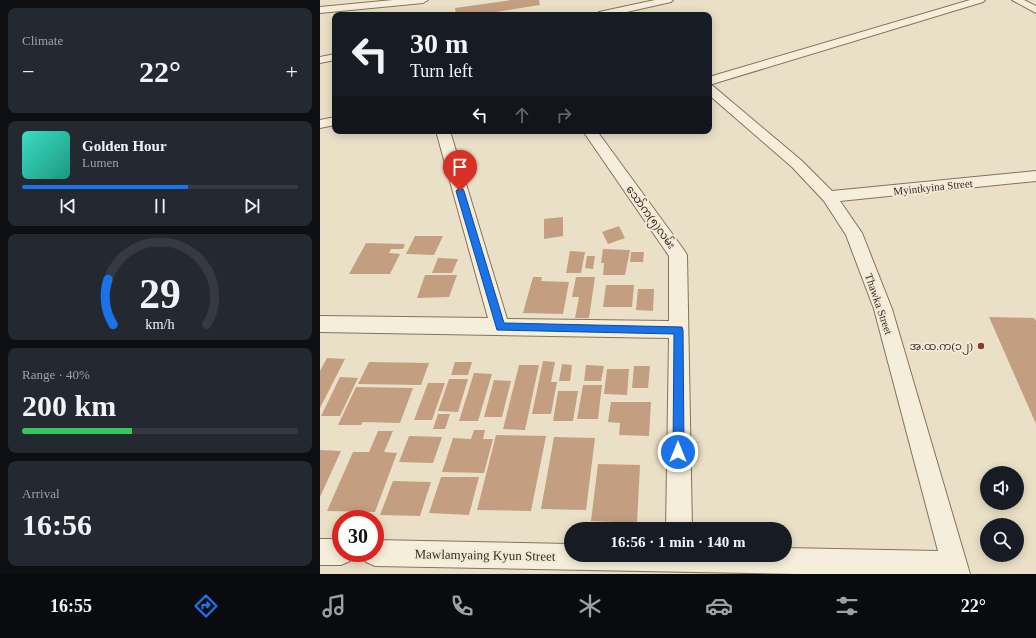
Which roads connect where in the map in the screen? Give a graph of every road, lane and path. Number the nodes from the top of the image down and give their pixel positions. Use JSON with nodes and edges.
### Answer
{"nodes":[{"id":1,"x":423,"y":0,"type":"edge"},
{"id":2,"x":427,"y":0,"type":"edge"},
{"id":3,"x":668,"y":0,"type":"edge"},
{"id":4,"x":980,"y":0,"type":"edge"},
{"id":5,"x":1017,"y":0,"type":"edge"},
{"id":6,"x":320,"y":10,"type":"edge"},
{"id":7,"x":425,"y":10,"type":"dead end"},
{"id":8,"x":1036,"y":10,"type":"edge"},
{"id":9,"x":628,"y":12,"type":"edge"},
{"id":10,"x":332,"y":58,"type":"edge"},
{"id":11,"x":320,"y":60,"type":"edge"},
{"id":12,"x":712,"y":80,"type":"edge"},
{"id":13,"x":712,"y":92,"type":"edge"},
{"id":14,"x":332,"y":122,"type":"edge"},
{"id":15,"x":320,"y":124,"type":"edge"},
{"id":16,"x":444,"y":134,"type":"edge"},
{"id":17,"x":592,"y":134,"type":"edge"},
{"id":18,"x":1036,"y":176,"type":"edge"},
{"id":19,"x":829,"y":197,"type":"junction"},
{"id":20,"x":320,"y":324,"type":"edge"},
{"id":21,"x":500,"y":327,"type":"junction"},
{"id":22,"x":678,"y":330,"type":"junction"},
{"id":23,"x":679,"y":522,"type":"edge"},
{"id":24,"x":320,"y":552,"type":"edge"},
{"id":25,"x":332,"y":552,"type":"edge"},
{"id":26,"x":384,"y":553,"type":"edge"},
{"id":27,"x":564,"y":555,"type":"edge"},
{"id":28,"x":792,"y":562,"type":"edge"},
{"id":29,"x":956,"y":569,"type":"edge"}],
"edges":[{"from":1,"to":6,"type":"street"},
{"from":2,"to":7,"type":"street"},
{"from":3,"to":9,"type":"street"},
{"from":4,"to":12,"type":"street"},
{"from":5,"to":8,"type":"street"},
{"from":10,"to":11,"type":"street"},
{"from":13,"to":19,"type":"street","name":"Thawka Street"},
{"from":14,"to":15,"type":"street"},
{"from":16,"to":21,"type":"street"},
{"from":17,"to":22,"type":"street","name":"သော်က(၅)လမ်း"},
{"from":18,"to":19,"type":"street","name":"Myintkyina Street"},
{"from":19,"to":29,"type":"street","name":"Thawka Street"},
{"from":20,"to":21,"type":"street"},
{"from":21,"to":22,"type":"street"},
{"from":22,"to":23,"type":"street","name":"သော်က(၅)လမ်း"},
{"from":24,"to":25,"type":"street"},
{"from":26,"to":27,"type":"street","name":"Mawlamyaing Kyun Street"},
{"from":28,"to":29,"type":"street","name":"Mawlamyaing Kyun Street"}]}
